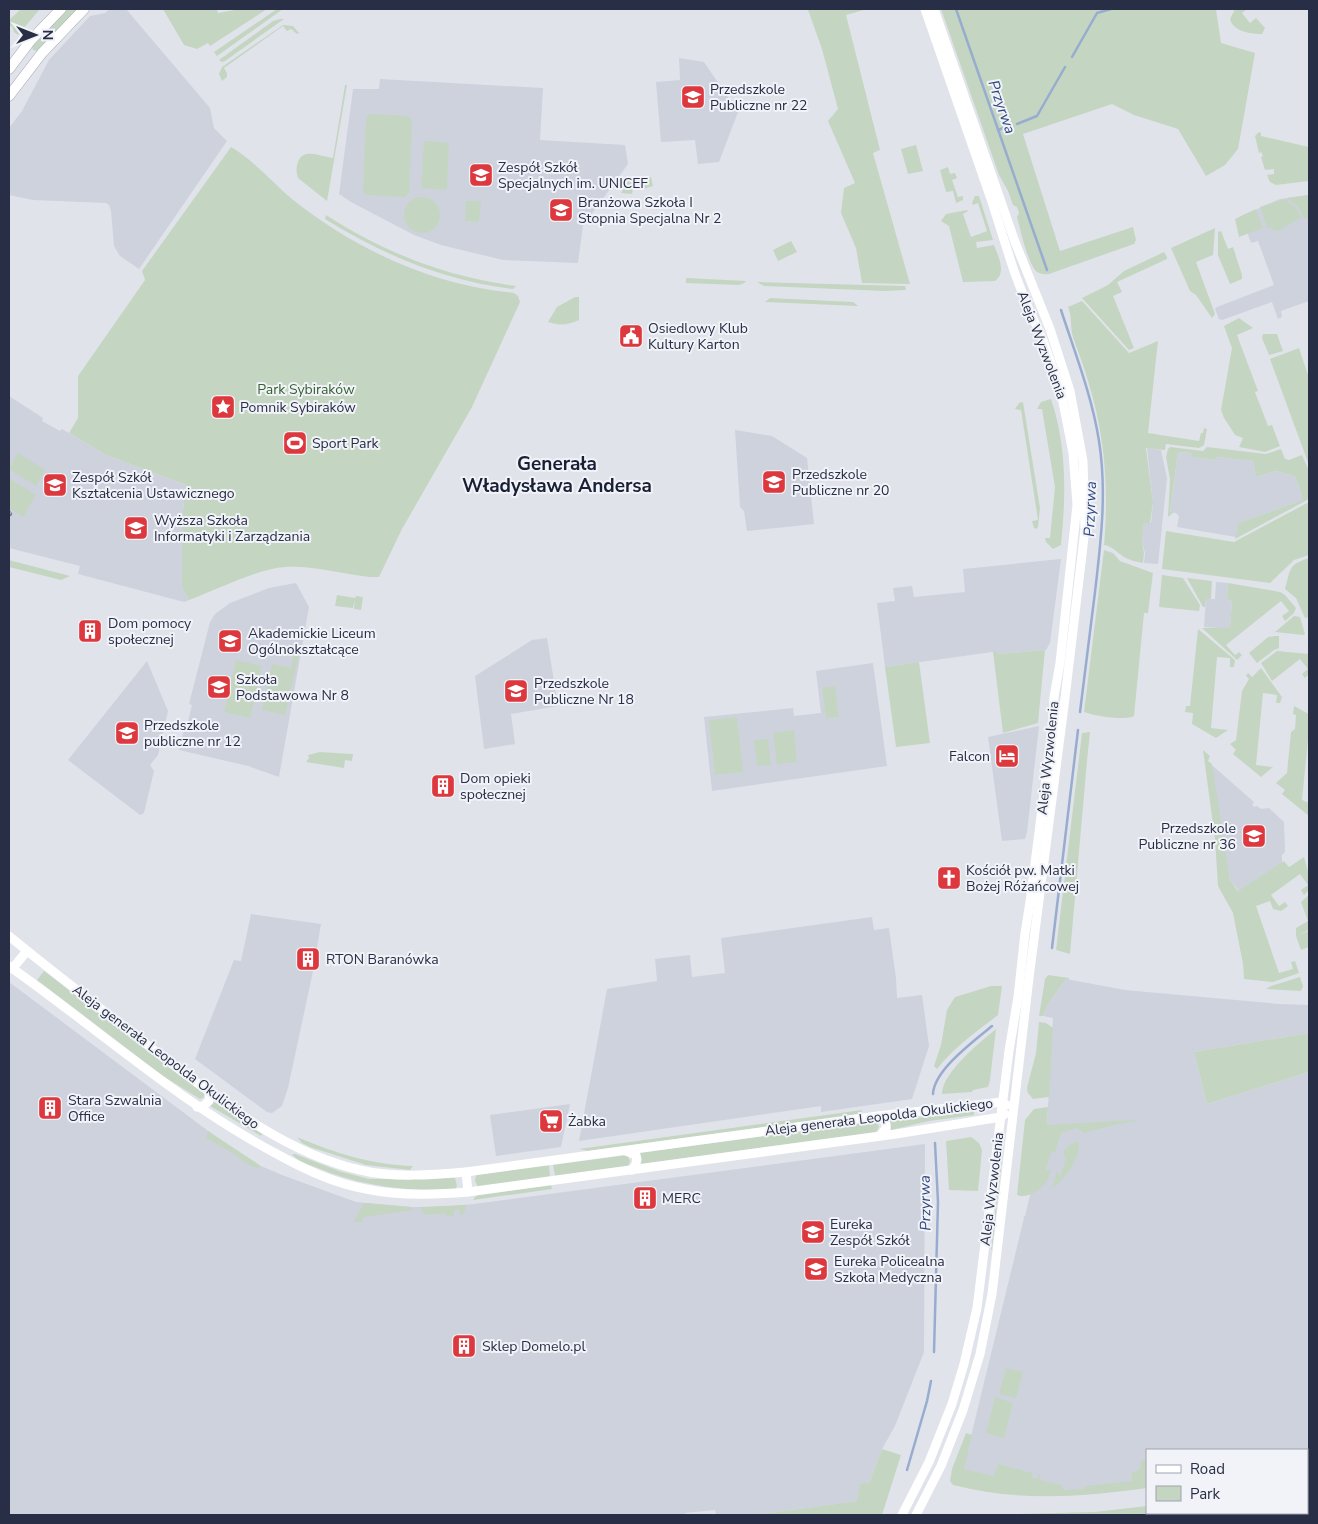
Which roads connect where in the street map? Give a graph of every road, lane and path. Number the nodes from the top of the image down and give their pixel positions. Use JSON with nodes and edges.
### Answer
{"nodes":[{"id":1,"x":60,"y":9,"type":"edge"},
{"id":2,"x":84,"y":9,"type":"edge"},
{"id":3,"x":926,"y":9,"type":"edge"},
{"id":4,"x":934,"y":9,"type":"edge"},
{"id":5,"x":9,"y":69,"type":"edge"},
{"id":6,"x":9,"y":96,"type":"edge"},
{"id":7,"x":9,"y":936,"type":"edge"},
{"id":8,"x":27,"y":951,"type":"junction"},
{"id":9,"x":10,"y":967,"type":"edge"},
{"id":10,"x":210,"y":1092,"type":"junction"},
{"id":11,"x":1002,"y":1102,"type":"junction"},
{"id":12,"x":197,"y":1107,"type":"junction"},
{"id":13,"x":1014,"y":1108,"type":"junction"},
{"id":14,"x":878,"y":1116,"type":"junction"},
{"id":15,"x":1001,"y":1117,"type":"junction"},
{"id":16,"x":880,"y":1136,"type":"junction"},
{"id":17,"x":284,"y":1140,"type":"junction"},
{"id":18,"x":625,"y":1150,"type":"junction"},
{"id":19,"x":277,"y":1154,"type":"junction"},
{"id":20,"x":632,"y":1170,"type":"junction"},
{"id":21,"x":466,"y":1172,"type":"junction"},
{"id":22,"x":468,"y":1192,"type":"junction"},
{"id":23,"x":902,"y":1515,"type":"edge"},
{"id":24,"x":916,"y":1515,"type":"edge"}],
"edges":[{"from":1,"to":5,"type":"main road"},
{"from":2,"to":6,"type":"main road"},
{"from":3,"to":11,"type":"main road","name":"Aleja Wyzwolenia"},
{"from":4,"to":13,"type":"main road","name":"Aleja Wyzwolenia"},
{"from":7,"to":8,"type":"main road","name":"Aleja generała Leopolda Okulickiego"},
{"from":8,"to":9,"type":"main road"},
{"from":8,"to":10,"type":"main road","name":"Aleja generała Leopolda Okulickiego"},
{"from":9,"to":12,"type":"main road","name":"Aleja generała Leopolda Okulickiego"},
{"from":10,"to":12,"type":"main road"},
{"from":10,"to":17,"type":"main road","name":"Aleja generała Leopolda Okulickiego"},
{"from":11,"to":13,"type":"main road","name":"Aleja generała Leopolda Okulickiego"},
{"from":11,"to":14,"type":"main road","name":"Aleja generała Leopolda Okulickiego"},
{"from":11,"to":15,"type":"main road","name":"Aleja Wyzwolenia"},
{"from":12,"to":19,"type":"main road","name":"Aleja generała Leopolda Okulickiego"},
{"from":13,"to":15,"type":"main road","name":"Aleja generała Leopolda Okulickiego"},
{"from":13,"to":24,"type":"main road","name":"Aleja Wyzwolenia"},
{"from":14,"to":16,"type":"main road"},
{"from":14,"to":18,"type":"main road","name":"Aleja generała Leopolda Okulickiego"},
{"from":15,"to":16,"type":"main road","name":"Aleja generała Leopolda Okulickiego"},
{"from":15,"to":23,"type":"main road","name":"Aleja Wyzwolenia"},
{"from":16,"to":20,"type":"main road","name":"Aleja generała Leopolda Okulickiego"},
{"from":17,"to":19,"type":"main road"},
{"from":17,"to":21,"type":"main road","name":"Aleja generała Leopolda Okulickiego"},
{"from":18,"to":20,"type":"main road"},
{"from":18,"to":21,"type":"main road","name":"Aleja generała Leopolda Okulickiego"},
{"from":19,"to":22,"type":"main road","name":"Aleja generała Leopolda Okulickiego"},
{"from":20,"to":22,"type":"main road","name":"Aleja generała Leopolda Okulickiego"},
{"from":21,"to":22,"type":"main road"}]}
